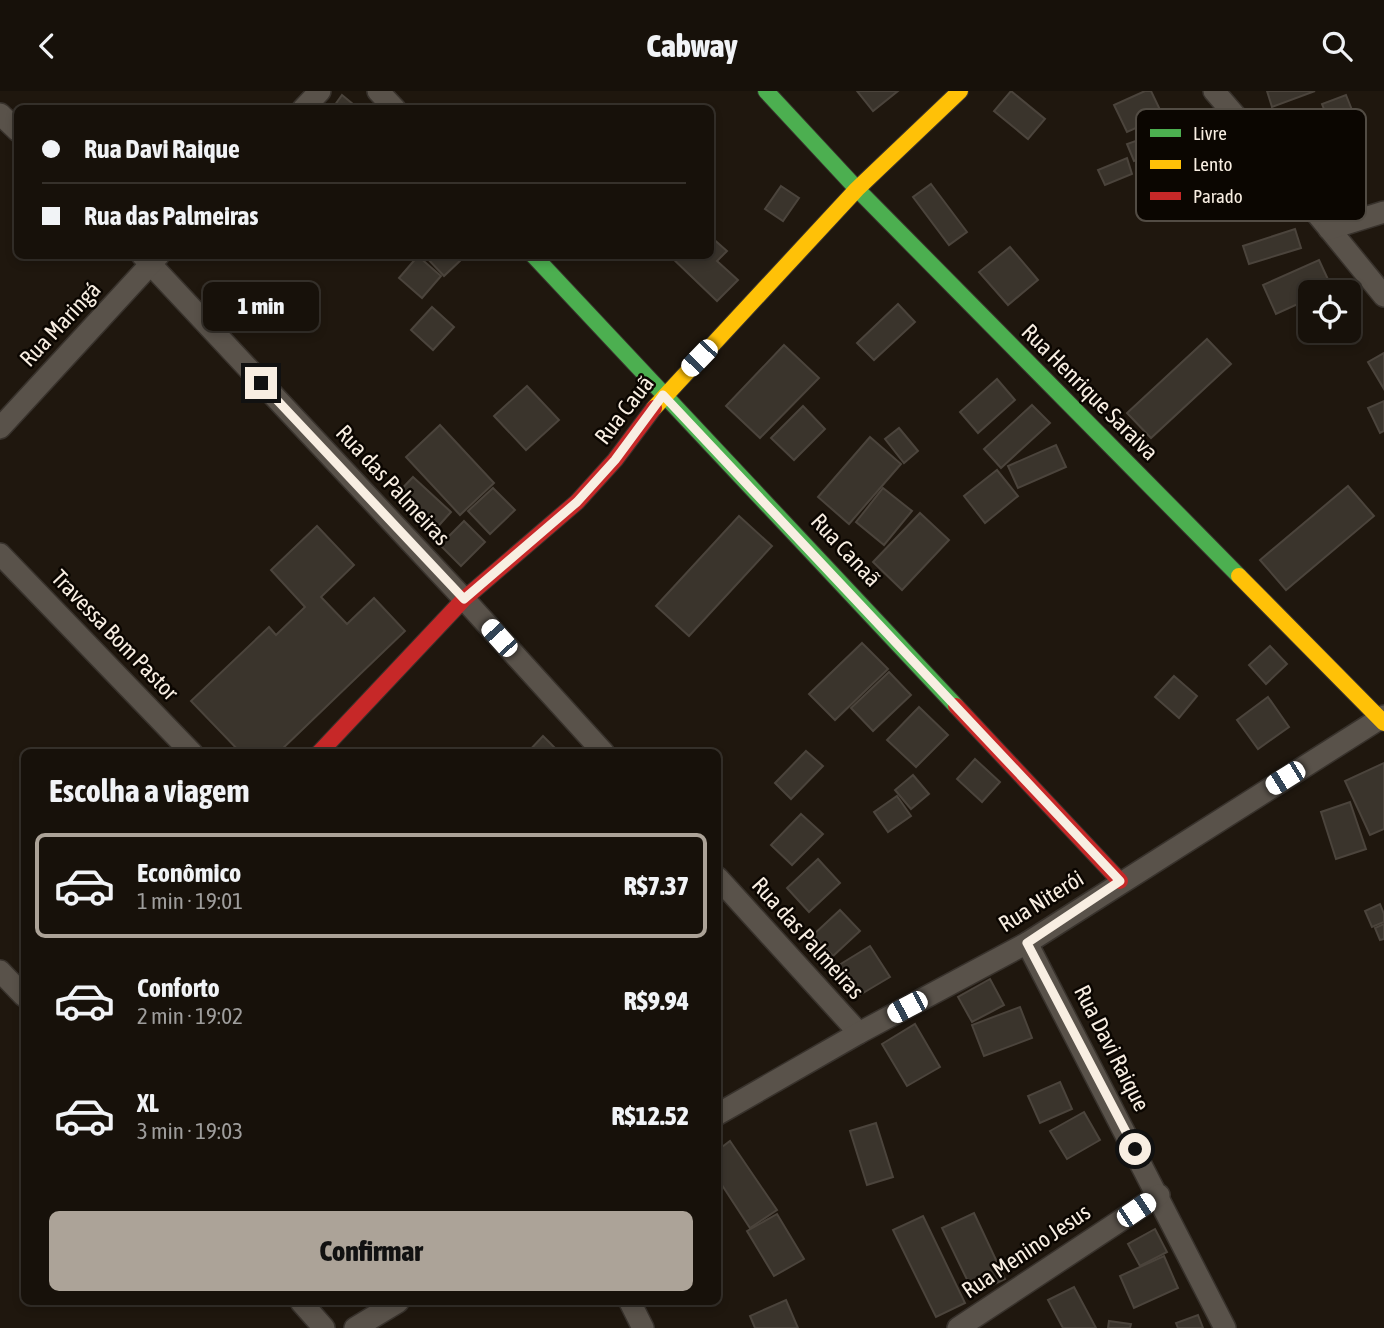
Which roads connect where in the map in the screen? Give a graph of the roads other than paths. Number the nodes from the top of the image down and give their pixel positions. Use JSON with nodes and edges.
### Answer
{"nodes":[{"id":1,"x":320,"y":91,"type":"edge"},
{"id":2,"x":378,"y":91,"type":"edge"},
{"id":3,"x":766,"y":91,"type":"edge"},
{"id":4,"x":960,"y":91,"type":"edge"},
{"id":5,"x":1214,"y":91,"type":"edge"},
{"id":6,"x":307,"y":105,"type":"edge"},
{"id":7,"x":391,"y":105,"type":"edge"},
{"id":8,"x":1229,"y":109,"type":"edge"},
{"id":9,"x":0,"y":114,"type":"edge"},
{"id":10,"x":14,"y":127,"type":"edge"},
{"id":11,"x":857,"y":189,"type":"junction"},
{"id":12,"x":1384,"y":212,"type":"edge"},
{"id":13,"x":1366,"y":218,"type":"edge"},
{"id":14,"x":1322,"y":221,"type":"edge"},
{"id":15,"x":1355,"y":221,"type":"edge"},
{"id":16,"x":1329,"y":229,"type":"junction"},
{"id":17,"x":149,"y":259,"type":"edge"},
{"id":18,"x":151,"y":259,"type":"edge"},
{"id":19,"x":537,"y":259,"type":"edge"},
{"id":20,"x":1384,"y":296,"type":"edge"},
{"id":21,"x":663,"y":395,"type":"junction"},
{"id":22,"x":0,"y":428,"type":"edge"},
{"id":23,"x":0,"y":554,"type":"edge"},
{"id":24,"x":464,"y":599,"type":"junction"},
{"id":25,"x":1382,"y":719,"type":"edge"},
{"id":26,"x":188,"y":749,"type":"edge"},
{"id":27,"x":323,"y":749,"type":"edge"},
{"id":28,"x":600,"y":749,"type":"edge"},
{"id":29,"x":721,"y":881,"type":"edge"},
{"id":30,"x":1120,"y":881,"type":"junction"},
{"id":31,"x":1027,"y":943,"type":"junction"},
{"id":32,"x":0,"y":971,"type":"edge"},
{"id":33,"x":21,"y":993,"type":"edge"},
{"id":34,"x":859,"y":1033,"type":"junction"},
{"id":35,"x":721,"y":1112,"type":"edge"},
{"id":36,"x":1159,"y":1195,"type":"junction"},
{"id":37,"x":304,"y":1305,"type":"edge"},
{"id":38,"x":393,"y":1305,"type":"edge"},
{"id":39,"x":631,"y":1305,"type":"edge"},
{"id":40,"x":324,"y":1328,"type":"edge"},
{"id":41,"x":355,"y":1328,"type":"edge"},
{"id":42,"x":643,"y":1328,"type":"edge"},
{"id":43,"x":958,"y":1328,"type":"edge"},
{"id":44,"x":1225,"y":1328,"type":"edge"}],
"edges":[{"from":1,"to":6,"type":"street"},
{"from":2,"to":7,"type":"street"},
{"from":3,"to":11,"type":"street","name":"Rua Henrique Saraiva"},
{"from":4,"to":11,"type":"street","name":"Rua Cauã"},
{"from":5,"to":8,"type":"street"},
{"from":9,"to":10,"type":"street"},
{"from":11,"to":21,"type":"street","name":"Rua Cauã"},
{"from":11,"to":25,"type":"street","name":"Rua Henrique Saraiva"},
{"from":12,"to":13,"type":"street"},
{"from":14,"to":16,"type":"street"},
{"from":15,"to":16,"type":"street"},
{"from":16,"to":20,"type":"street"},
{"from":17,"to":22,"type":"street","name":"Rua Maringá"},
{"from":18,"to":24,"type":"street","name":"Rua das Palmeiras"},
{"from":19,"to":21,"type":"street","name":"Rua Canaã"},
{"from":21,"to":24,"type":"street","name":"Rua Cauã"},
{"from":21,"to":30,"type":"street","name":"Rua Canaã"},
{"from":23,"to":26,"type":"street","name":"Travessa Bom Pastor"},
{"from":24,"to":27,"type":"street","name":"Rua Cauã"},
{"from":24,"to":28,"type":"street","name":"Rua das Palmeiras"},
{"from":25,"to":30,"type":"street","name":"Rua Niterói"},
{"from":29,"to":34,"type":"street","name":"Rua das Palmeiras"},
{"from":30,"to":31,"type":"street","name":"Rua Niterói"},
{"from":31,"to":34,"type":"street","name":"Rua Niterói"},
{"from":31,"to":36,"type":"street","name":"Rua Davi Raique"},
{"from":32,"to":33,"type":"street"},
{"from":34,"to":35,"type":"street","name":"Rua Niterói"},
{"from":36,"to":43,"type":"street","name":"Rua Menino Jesus"},
{"from":36,"to":44,"type":"street","name":"Rua Davi Raique"},
{"from":37,"to":40,"type":"street"},
{"from":38,"to":41,"type":"street"},
{"from":39,"to":42,"type":"street"}]}
